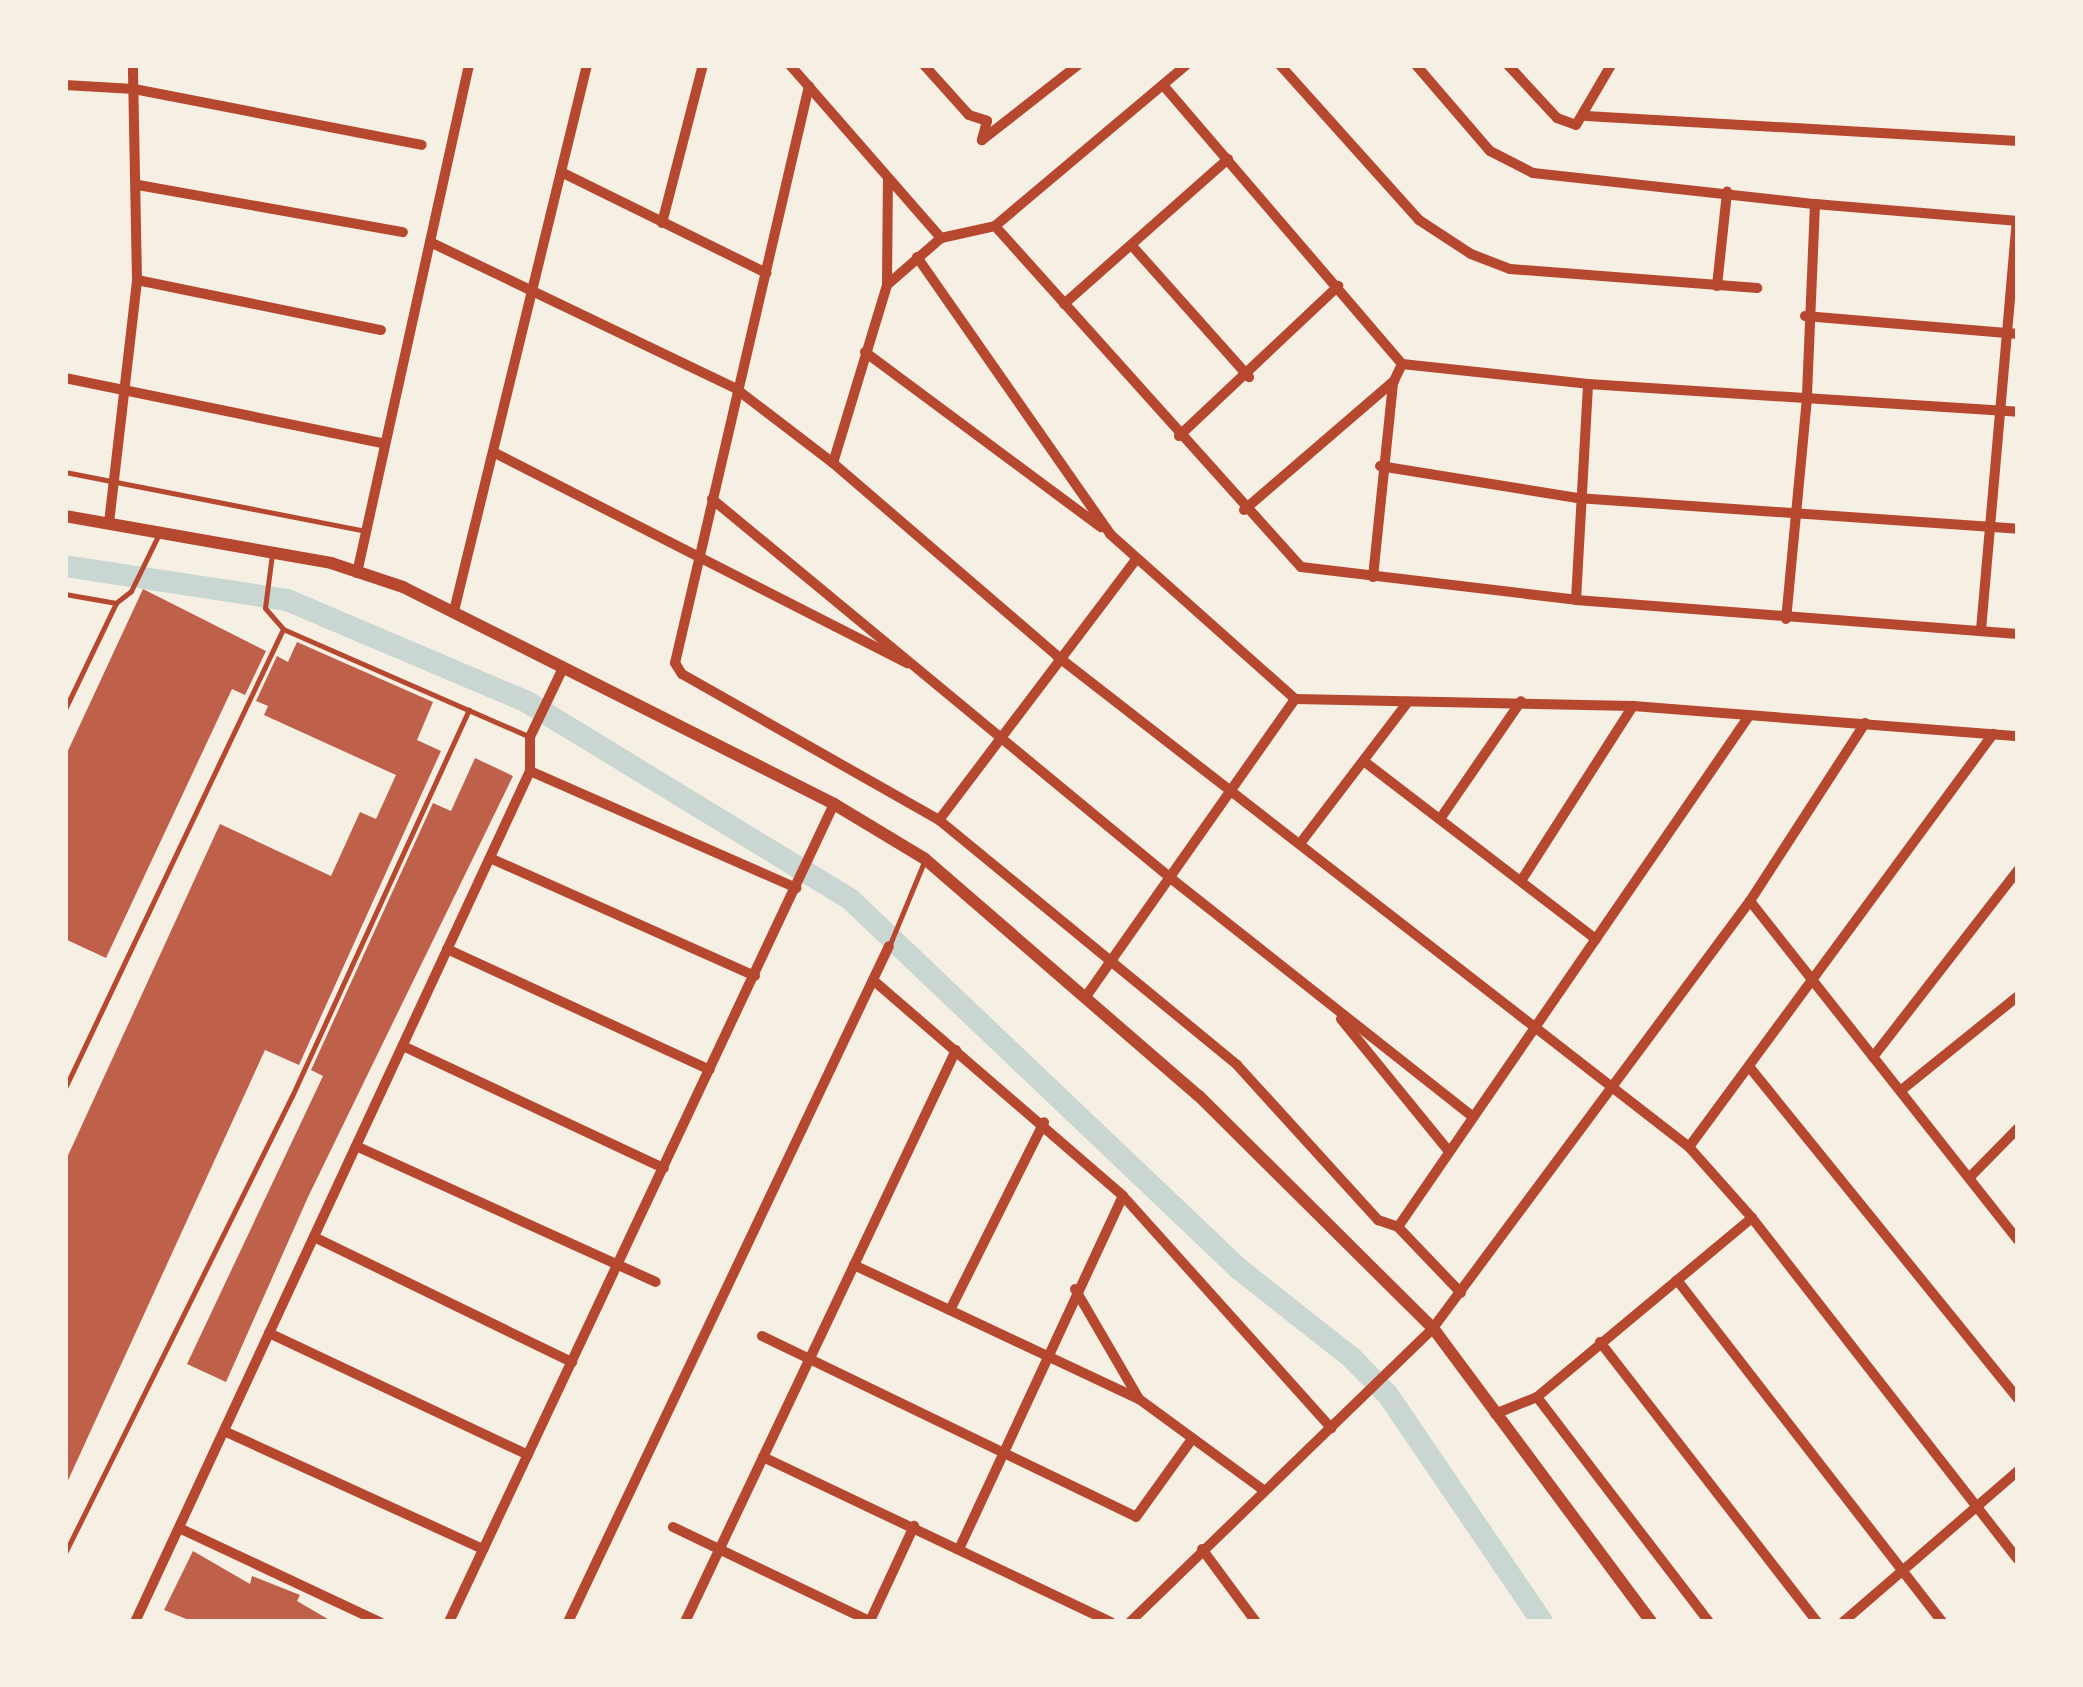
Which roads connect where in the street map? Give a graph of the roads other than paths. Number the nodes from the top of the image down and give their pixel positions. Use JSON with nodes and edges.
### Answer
{"nodes":[{"id":1,"x":133,"y":65,"type":"edge"},
{"id":2,"x":469,"y":65,"type":"edge"},
{"id":3,"x":588,"y":65,"type":"edge"},
{"id":4,"x":703,"y":65,"type":"edge"},
{"id":5,"x":790,"y":65,"type":"edge"},
{"id":6,"x":924,"y":65,"type":"edge"},
{"id":7,"x":1078,"y":65,"type":"edge"},
{"id":8,"x":1186,"y":65,"type":"edge"},
{"id":9,"x":1280,"y":65,"type":"edge"},
{"id":10,"x":1416,"y":65,"type":"edge"},
{"id":11,"x":1508,"y":65,"type":"edge"},
{"id":12,"x":1611,"y":65,"type":"edge"},
{"id":13,"x":1163,"y":85,"type":"junction"},
{"id":14,"x":65,"y":86,"type":"edge"},
{"id":15,"x":810,"y":86,"type":"junction"},
{"id":16,"x":134,"y":89,"type":"junction"},
{"id":17,"x":1586,"y":116,"type":"junction"},
{"id":18,"x":2018,"y":142,"type":"edge"},
{"id":19,"x":422,"y":144,"type":"dead end"},
{"id":20,"x":1228,"y":159,"type":"junction"},
{"id":21,"x":561,"y":172,"type":"junction"},
{"id":22,"x":888,"y":179,"type":"junction"},
{"id":23,"x":138,"y":185,"type":"junction"},
{"id":24,"x":1727,"y":192,"type":"junction"},
{"id":25,"x":1815,"y":204,"type":"junction"},
{"id":26,"x":2018,"y":221,"type":"edge"},
{"id":27,"x":662,"y":223,"type":"junction"},
{"id":28,"x":996,"y":226,"type":"junction"},
{"id":29,"x":403,"y":232,"type":"dead end"},
{"id":30,"x":941,"y":238,"type":"junction"},
{"id":31,"x":430,"y":242,"type":"junction"},
{"id":32,"x":1134,"y":248,"type":"junction"},
{"id":33,"x":917,"y":257,"type":"junction"},
{"id":34,"x":766,"y":273,"type":"junction"},
{"id":35,"x":136,"y":280,"type":"junction"},
{"id":36,"x":887,"y":285,"type":"junction"},
{"id":37,"x":1338,"y":286,"type":"junction"},
{"id":38,"x":1717,"y":286,"type":"junction"},
{"id":39,"x":530,"y":287,"type":"junction"},
{"id":40,"x":1757,"y":288,"type":"dead end"},
{"id":41,"x":1064,"y":304,"type":"junction"},
{"id":42,"x":1806,"y":316,"type":"junction"},
{"id":43,"x":382,"y":330,"type":"dead end"},
{"id":44,"x":2012,"y":333,"type":"edge"},
{"id":45,"x":865,"y":352,"type":"junction"},
{"id":46,"x":1402,"y":364,"type":"junction"},
{"id":47,"x":1249,"y":377,"type":"junction"},
{"id":48,"x":65,"y":378,"type":"edge"},
{"id":49,"x":1394,"y":381,"type":"junction"},
{"id":50,"x":1588,"y":384,"type":"junction"},
{"id":51,"x":735,"y":388,"type":"junction"},
{"id":52,"x":128,"y":391,"type":"junction"},
{"id":53,"x":1807,"y":398,"type":"junction"},
{"id":54,"x":2003,"y":410,"type":"junction"},
{"id":55,"x":2018,"y":412,"type":"edge"},
{"id":56,"x":1179,"y":436,"type":"junction"},
{"id":57,"x":384,"y":444,"type":"junction"},
{"id":58,"x":495,"y":453,"type":"junction"},
{"id":59,"x":833,"y":463,"type":"junction"},
{"id":60,"x":1380,"y":466,"type":"junction"},
{"id":61,"x":65,"y":472,"type":"edge"},
{"id":62,"x":112,"y":481,"type":"junction"},
{"id":63,"x":1577,"y":498,"type":"junction"},
{"id":64,"x":712,"y":499,"type":"junction"},
{"id":65,"x":1244,"y":510,"type":"junction"},
{"id":66,"x":1794,"y":514,"type":"junction"},
{"id":67,"x":65,"y":516,"type":"edge"},
{"id":68,"x":109,"y":524,"type":"junction"},
{"id":69,"x":1986,"y":526,"type":"junction"},
{"id":70,"x":2018,"y":529,"type":"edge"},
{"id":71,"x":365,"y":531,"type":"junction"},
{"id":72,"x":159,"y":533,"type":"junction"},
{"id":73,"x":1110,"y":534,"type":"junction"},
{"id":74,"x":272,"y":554,"type":"junction"},
{"id":75,"x":699,"y":561,"type":"junction"},
{"id":76,"x":1135,"y":561,"type":"junction"},
{"id":77,"x":357,"y":572,"type":"junction"},
{"id":78,"x":1373,"y":577,"type":"junction"},
{"id":79,"x":65,"y":594,"type":"edge"},
{"id":80,"x":1576,"y":600,"type":"junction"},
{"id":81,"x":116,"y":603,"type":"junction"},
{"id":82,"x":454,"y":611,"type":"junction"},
{"id":83,"x":1786,"y":619,"type":"junction"},
{"id":84,"x":283,"y":629,"type":"junction"},
{"id":85,"x":1981,"y":630,"type":"junction"},
{"id":86,"x":2018,"y":634,"type":"edge"},
{"id":87,"x":1057,"y":656,"type":"junction"},
{"id":88,"x":563,"y":668,"type":"junction"},
{"id":89,"x":918,"y":668,"type":"junction"},
{"id":90,"x":1295,"y":699,"type":"junction"},
{"id":91,"x":1521,"y":701,"type":"junction"},
{"id":92,"x":1408,"y":702,"type":"junction"},
{"id":93,"x":1633,"y":706,"type":"junction"},
{"id":94,"x":65,"y":709,"type":"edge"},
{"id":95,"x":469,"y":710,"type":"junction"},
{"id":96,"x":1749,"y":716,"type":"junction"},
{"id":97,"x":1865,"y":723,"type":"junction"},
{"id":98,"x":1003,"y":734,"type":"junction"},
{"id":99,"x":1993,"y":734,"type":"junction"},
{"id":100,"x":2018,"y":736,"type":"edge"},
{"id":101,"x":530,"y":737,"type":"junction"},
{"id":102,"x":1364,"y":762,"type":"junction"},
{"id":103,"x":530,"y":771,"type":"junction"},
{"id":104,"x":1230,"y":785,"type":"junction"},
{"id":105,"x":834,"y":804,"type":"junction"},
{"id":106,"x":939,"y":820,"type":"junction"},
{"id":107,"x":1440,"y":820,"type":"junction"},
{"id":108,"x":1302,"y":841,"type":"junction"},
{"id":109,"x":490,"y":858,"type":"junction"},
{"id":110,"x":925,"y":859,"type":"junction"},
{"id":111,"x":2018,"y":870,"type":"edge"},
{"id":112,"x":1173,"y":880,"type":"junction"},
{"id":113,"x":1521,"y":881,"type":"junction"},
{"id":114,"x":798,"y":886,"type":"junction"},
{"id":115,"x":1750,"y":901,"type":"junction"},
{"id":116,"x":1596,"y":939,"type":"junction"},
{"id":117,"x":889,"y":946,"type":"joint"},
{"id":118,"x":447,"y":950,"type":"junction"},
{"id":119,"x":1113,"y":963,"type":"junction"},
{"id":120,"x":754,"y":976,"type":"junction"},
{"id":121,"x":873,"y":980,"type":"junction"},
{"id":122,"x":1810,"y":982,"type":"junction"},
{"id":123,"x":1086,"y":994,"type":"junction"},
{"id":124,"x":2018,"y":996,"type":"edge"},
{"id":125,"x":1326,"y":1001,"type":"junction"},
{"id":126,"x":1533,"y":1022,"type":"junction"},
{"id":127,"x":402,"y":1046,"type":"junction"},
{"id":128,"x":956,"y":1050,"type":"junction"},
{"id":129,"x":1873,"y":1057,"type":"junction"},
{"id":130,"x":1751,"y":1069,"type":"junction"},
{"id":131,"x":710,"y":1070,"type":"junction"},
{"id":132,"x":1614,"y":1086,"type":"junction"},
{"id":133,"x":65,"y":1088,"type":"edge"},
{"id":134,"x":1904,"y":1088,"type":"junction"},
{"id":135,"x":1471,"y":1115,"type":"junction"},
{"id":136,"x":1044,"y":1122,"type":"junction"},
{"id":137,"x":2018,"y":1128,"type":"edge"},
{"id":138,"x":356,"y":1146,"type":"junction"},
{"id":139,"x":1689,"y":1147,"type":"junction"},
{"id":140,"x":1448,"y":1150,"type":"junction"},
{"id":141,"x":664,"y":1168,"type":"junction"},
{"id":142,"x":1971,"y":1176,"type":"junction"},
{"id":143,"x":1123,"y":1196,"type":"junction"},
{"id":144,"x":1752,"y":1218,"type":"junction"},
{"id":145,"x":1398,"y":1227,"type":"junction"},
{"id":146,"x":314,"y":1237,"type":"junction"},
{"id":147,"x":2018,"y":1240,"type":"edge"},
{"id":148,"x":618,"y":1264,"type":"junction"},
{"id":149,"x":854,"y":1265,"type":"junction"},
{"id":150,"x":1677,"y":1280,"type":"junction"},
{"id":151,"x":656,"y":1282,"type":"dead end"},
{"id":152,"x":1076,"y":1289,"type":"junction"},
{"id":153,"x":1462,"y":1293,"type":"junction"},
{"id":154,"x":950,"y":1310,"type":"junction"},
{"id":155,"x":1433,"y":1328,"type":"junction"},
{"id":156,"x":270,"y":1333,"type":"junction"},
{"id":157,"x":762,"y":1336,"type":"dead end"},
{"id":158,"x":1600,"y":1342,"type":"junction"},
{"id":159,"x":1046,"y":1355,"type":"junction"},
{"id":160,"x":809,"y":1359,"type":"junction"},
{"id":161,"x":572,"y":1362,"type":"junction"},
{"id":162,"x":1537,"y":1397,"type":"junction"},
{"id":163,"x":1139,"y":1399,"type":"junction"},
{"id":164,"x":2018,"y":1399,"type":"edge"},
{"id":165,"x":1496,"y":1414,"type":"junction"},
{"id":166,"x":1331,"y":1428,"type":"junction"},
{"id":167,"x":224,"y":1431,"type":"junction"},
{"id":168,"x":1192,"y":1439,"type":"junction"},
{"id":169,"x":1002,"y":1452,"type":"junction"},
{"id":170,"x":528,"y":1455,"type":"junction"},
{"id":171,"x":763,"y":1457,"type":"junction"},
{"id":172,"x":2018,"y":1471,"type":"edge"},
{"id":173,"x":1262,"y":1489,"type":"junction"},
{"id":174,"x":1977,"y":1508,"type":"junction"},
{"id":175,"x":914,"y":1526,"type":"junction"},
{"id":176,"x":672,"y":1527,"type":"dead end"},
{"id":177,"x":178,"y":1528,"type":"junction"},
{"id":178,"x":960,"y":1547,"type":"junction"},
{"id":179,"x":483,"y":1549,"type":"junction"},
{"id":180,"x":1202,"y":1549,"type":"junction"},
{"id":181,"x":719,"y":1550,"type":"junction"},
{"id":182,"x":65,"y":1553,"type":"edge"},
{"id":183,"x":2018,"y":1560,"type":"edge"},
{"id":184,"x":1903,"y":1572,"type":"junction"},
{"id":185,"x":853,"y":1619,"type":"edge"},
{"id":186,"x":139,"y":1621,"type":"edge"},
{"id":187,"x":380,"y":1622,"type":"edge"},
{"id":188,"x":448,"y":1622,"type":"edge"},
{"id":189,"x":568,"y":1622,"type":"edge"},
{"id":190,"x":685,"y":1622,"type":"edge"},
{"id":191,"x":870,"y":1622,"type":"edge"},
{"id":192,"x":1111,"y":1622,"type":"edge"},
{"id":193,"x":1130,"y":1622,"type":"edge"},
{"id":194,"x":1256,"y":1622,"type":"edge"},
{"id":195,"x":1650,"y":1622,"type":"edge"},
{"id":196,"x":1709,"y":1622,"type":"edge"},
{"id":197,"x":1817,"y":1622,"type":"edge"},
{"id":198,"x":1843,"y":1622,"type":"edge"},
{"id":199,"x":1942,"y":1622,"type":"edge"}],
"edges":[{"from":1,"to":16,"type":"street"},
{"from":2,"to":31,"type":"street"},
{"from":3,"to":21,"type":"street"},
{"from":4,"to":27,"type":"street"},
{"from":5,"to":15,"type":"street"},
{"from":6,"to":7,"type":"street"},
{"from":8,"to":13,"type":"street"},
{"from":9,"to":38,"type":"street"},
{"from":10,"to":24,"type":"street"},
{"from":11,"to":17,"type":"street"},
{"from":12,"to":17,"type":"street"},
{"from":13,"to":20,"type":"street"},
{"from":13,"to":28,"type":"street"},
{"from":14,"to":16,"type":"street"},
{"from":15,"to":22,"type":"street"},
{"from":15,"to":34,"type":"street"},
{"from":16,"to":19,"type":"street"},
{"from":16,"to":23,"type":"street"},
{"from":17,"to":18,"type":"street"},
{"from":20,"to":32,"type":"street"},
{"from":20,"to":37,"type":"street"},
{"from":21,"to":27,"type":"street"},
{"from":21,"to":39,"type":"street"},
{"from":22,"to":30,"type":"street"},
{"from":22,"to":36,"type":"street"},
{"from":23,"to":29,"type":"street"},
{"from":23,"to":35,"type":"street"},
{"from":24,"to":25,"type":"street"},
{"from":24,"to":38,"type":"street"},
{"from":25,"to":26,"type":"street"},
{"from":25,"to":42,"type":"street"},
{"from":26,"to":44,"type":"street"},
{"from":27,"to":34,"type":"street"},
{"from":28,"to":30,"type":"street"},
{"from":28,"to":41,"type":"street"},
{"from":30,"to":33,"type":"street"},
{"from":31,"to":39,"type":"street"},
{"from":31,"to":57,"type":"street"},
{"from":32,"to":41,"type":"street"},
{"from":32,"to":47,"type":"street"},
{"from":33,"to":36,"type":"street"},
{"from":33,"to":73,"type":"street"},
{"from":34,"to":51,"type":"street"},
{"from":35,"to":43,"type":"street"},
{"from":35,"to":52,"type":"street"},
{"from":36,"to":45,"type":"street"},
{"from":37,"to":46,"type":"street"},
{"from":37,"to":47,"type":"street"},
{"from":38,"to":40,"type":"street"},
{"from":39,"to":51,"type":"street"},
{"from":39,"to":58,"type":"street"},
{"from":41,"to":56,"type":"street"},
{"from":42,"to":44,"type":"street"},
{"from":42,"to":53,"type":"street"},
{"from":44,"to":54,"type":"street"},
{"from":45,"to":59,"type":"street"},
{"from":45,"to":73,"type":"street"},
{"from":46,"to":49,"type":"street"},
{"from":46,"to":50,"type":"street"},
{"from":47,"to":56,"type":"street"},
{"from":48,"to":52,"type":"street"},
{"from":49,"to":60,"type":"street"},
{"from":49,"to":65,"type":"street"},
{"from":50,"to":53,"type":"street"},
{"from":50,"to":63,"type":"street"},
{"from":51,"to":59,"type":"street"},
{"from":51,"to":64,"type":"street"},
{"from":52,"to":57,"type":"street"},
{"from":52,"to":62,"type":"street"},
{"from":53,"to":54,"type":"street"},
{"from":53,"to":66,"type":"street"},
{"from":54,"to":55,"type":"street"},
{"from":54,"to":69,"type":"street"},
{"from":56,"to":65,"type":"street"},
{"from":57,"to":71,"type":"street"},
{"from":58,"to":75,"type":"street"},
{"from":58,"to":82,"type":"street"},
{"from":59,"to":87,"type":"street"},
{"from":60,"to":63,"type":"street"},
{"from":60,"to":78,"type":"street"},
{"from":61,"to":62,"type":"lane"},
{"from":62,"to":68,"type":"street"},
{"from":62,"to":71,"type":"lane"},
{"from":63,"to":66,"type":"street"},
{"from":63,"to":80,"type":"street"},
{"from":64,"to":75,"type":"street"},
{"from":64,"to":89,"type":"street"},
{"from":65,"to":78,"type":"street"},
{"from":66,"to":69,"type":"street"},
{"from":66,"to":83,"type":"street"},
{"from":67,"to":68,"type":"street"},
{"from":68,"to":72,"type":"street"},
{"from":69,"to":70,"type":"street"},
{"from":69,"to":85,"type":"street"},
{"from":71,"to":77,"type":"street"},
{"from":72,"to":74,"type":"street"},
{"from":72,"to":81,"type":"lane"},
{"from":73,"to":76,"type":"street"},
{"from":74,"to":77,"type":"street"},
{"from":74,"to":84,"type":"lane"},
{"from":75,"to":89,"type":"street"},
{"from":75,"to":106,"type":"street"},
{"from":76,"to":87,"type":"street"},
{"from":76,"to":90,"type":"street"},
{"from":77,"to":82,"type":"street"},
{"from":78,"to":80,"type":"street"},
{"from":79,"to":81,"type":"lane"},
{"from":80,"to":83,"type":"street"},
{"from":81,"to":94,"type":"lane"},
{"from":82,"to":88,"type":"street"},
{"from":83,"to":85,"type":"street"},
{"from":84,"to":95,"type":"lane"},
{"from":84,"to":133,"type":"lane"},
{"from":85,"to":86,"type":"street"},
{"from":87,"to":98,"type":"street"},
{"from":87,"to":104,"type":"street"},
{"from":88,"to":101,"type":"street"},
{"from":88,"to":105,"type":"street"},
{"from":89,"to":98,"type":"street"},
{"from":90,"to":92,"type":"street"},
{"from":90,"to":104,"type":"street"},
{"from":91,"to":92,"type":"street"},
{"from":91,"to":93,"type":"street"},
{"from":91,"to":107,"type":"street"},
{"from":92,"to":102,"type":"street"},
{"from":93,"to":96,"type":"street"},
{"from":93,"to":113,"type":"street"},
{"from":95,"to":101,"type":"lane"},
{"from":95,"to":182,"type":"lane"},
{"from":96,"to":97,"type":"street"},
{"from":96,"to":116,"type":"street"},
{"from":97,"to":99,"type":"street"},
{"from":97,"to":115,"type":"street"},
{"from":98,"to":106,"type":"street"},
{"from":98,"to":112,"type":"street"},
{"from":99,"to":100,"type":"street"},
{"from":99,"to":122,"type":"street"},
{"from":101,"to":103,"type":"street"},
{"from":102,"to":107,"type":"street"},
{"from":102,"to":108,"type":"street"},
{"from":103,"to":109,"type":"street"},
{"from":103,"to":114,"type":"street"},
{"from":104,"to":108,"type":"street"},
{"from":104,"to":112,"type":"street"},
{"from":105,"to":110,"type":"street"},
{"from":105,"to":114,"type":"street"},
{"from":106,"to":119,"type":"street"},
{"from":107,"to":113,"type":"street"},
{"from":108,"to":126,"type":"street"},
{"from":109,"to":118,"type":"street"},
{"from":109,"to":120,"type":"street"},
{"from":110,"to":117,"type":"lane"},
{"from":110,"to":123,"type":"street"},
{"from":111,"to":129,"type":"street"},
{"from":112,"to":119,"type":"street"},
{"from":112,"to":125,"type":"street"},
{"from":113,"to":116,"type":"street"},
{"from":114,"to":120,"type":"street"},
{"from":115,"to":122,"type":"street"},
{"from":115,"to":132,"type":"street"},
{"from":116,"to":126,"type":"street"},
{"from":117,"to":121,"type":"street"},
{"from":118,"to":127,"type":"street"},
{"from":118,"to":131,"type":"street"},
{"from":119,"to":123,"type":"street"},
{"from":119,"to":145,"type":"street"},
{"from":120,"to":131,"type":"street"},
{"from":121,"to":128,"type":"street"},
{"from":121,"to":189,"type":"street"},
{"from":122,"to":129,"type":"street"},
{"from":122,"to":130,"type":"street"},
{"from":123,"to":155,"type":"street"},
{"from":124,"to":134,"type":"street"},
{"from":125,"to":135,"type":"street"},
{"from":125,"to":140,"type":"street"},
{"from":126,"to":132,"type":"street"},
{"from":126,"to":135,"type":"street"},
{"from":127,"to":138,"type":"street"},
{"from":127,"to":141,"type":"street"},
{"from":128,"to":136,"type":"street"},
{"from":128,"to":149,"type":"street"},
{"from":129,"to":134,"type":"street"},
{"from":130,"to":139,"type":"street"},
{"from":130,"to":164,"type":"street"},
{"from":131,"to":141,"type":"street"},
{"from":132,"to":139,"type":"street"},
{"from":132,"to":153,"type":"street"},
{"from":134,"to":142,"type":"street"},
{"from":135,"to":140,"type":"street"},
{"from":136,"to":143,"type":"street"},
{"from":136,"to":154,"type":"street"},
{"from":137,"to":142,"type":"street"},
{"from":138,"to":146,"type":"street"},
{"from":138,"to":148,"type":"street"},
{"from":139,"to":144,"type":"street"},
{"from":140,"to":145,"type":"street"},
{"from":141,"to":148,"type":"street"},
{"from":142,"to":147,"type":"street"},
{"from":143,"to":152,"type":"street"},
{"from":143,"to":166,"type":"street"},
{"from":144,"to":150,"type":"street"},
{"from":144,"to":174,"type":"street"},
{"from":145,"to":153,"type":"street"},
{"from":146,"to":156,"type":"street"},
{"from":146,"to":161,"type":"street"},
{"from":148,"to":151,"type":"street"},
{"from":148,"to":161,"type":"street"},
{"from":149,"to":154,"type":"street"},
{"from":149,"to":160,"type":"street"},
{"from":150,"to":158,"type":"street"},
{"from":150,"to":184,"type":"street"},
{"from":152,"to":159,"type":"street"},
{"from":152,"to":163,"type":"street"},
{"from":153,"to":155,"type":"street"},
{"from":154,"to":159,"type":"street"},
{"from":155,"to":165,"type":"street"},
{"from":155,"to":166,"type":"street"},
{"from":156,"to":167,"type":"street"},
{"from":156,"to":170,"type":"street"},
{"from":157,"to":160,"type":"street"},
{"from":158,"to":162,"type":"street"},
{"from":158,"to":197,"type":"street"},
{"from":159,"to":163,"type":"street"},
{"from":159,"to":169,"type":"street"},
{"from":160,"to":169,"type":"street"},
{"from":160,"to":171,"type":"street"},
{"from":161,"to":170,"type":"street"},
{"from":162,"to":165,"type":"street"},
{"from":162,"to":196,"type":"street"},
{"from":163,"to":168,"type":"street"},
{"from":165,"to":195,"type":"street"},
{"from":166,"to":173,"type":"street"},
{"from":167,"to":177,"type":"street"},
{"from":167,"to":179,"type":"street"},
{"from":168,"to":169,"type":"street"},
{"from":168,"to":173,"type":"street"},
{"from":169,"to":178,"type":"street"},
{"from":170,"to":179,"type":"street"},
{"from":171,"to":175,"type":"street"},
{"from":171,"to":181,"type":"street"},
{"from":172,"to":174,"type":"street"},
{"from":173,"to":180,"type":"street"},
{"from":174,"to":183,"type":"street"},
{"from":174,"to":184,"type":"street"},
{"from":175,"to":178,"type":"street"},
{"from":175,"to":191,"type":"street"},
{"from":176,"to":181,"type":"street"},
{"from":177,"to":186,"type":"street"},
{"from":177,"to":187,"type":"street"},
{"from":178,"to":192,"type":"street"},
{"from":179,"to":188,"type":"street"},
{"from":180,"to":193,"type":"street"},
{"from":180,"to":194,"type":"street"},
{"from":181,"to":185,"type":"street"},
{"from":181,"to":190,"type":"street"},
{"from":184,"to":198,"type":"street"},
{"from":184,"to":199,"type":"street"},
{"from":185,"to":191,"type":"street"}]}
